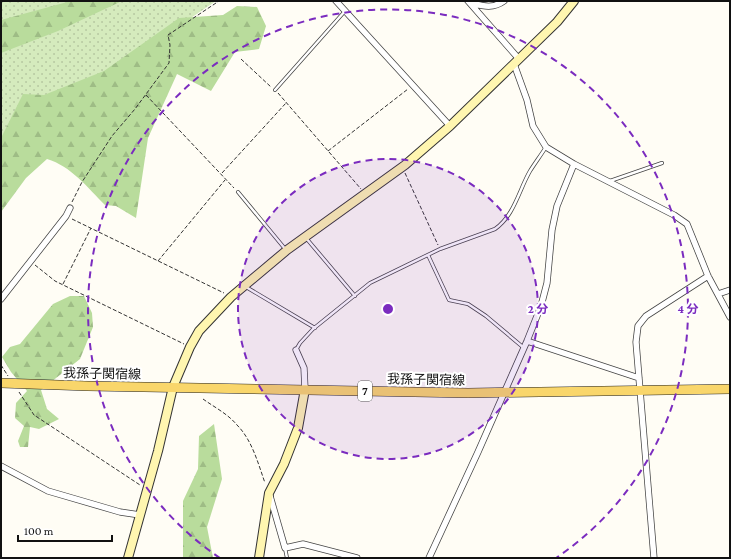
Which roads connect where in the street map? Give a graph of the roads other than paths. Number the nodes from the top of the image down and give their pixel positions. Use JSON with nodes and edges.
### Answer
{"nodes":[{"id":1,"x":336,"y":1,"type":"edge"},
{"id":2,"x":504,"y":1,"type":"edge"},
{"id":3,"x":574,"y":1,"type":"edge"},
{"id":4,"x":469,"y":2,"type":"edge"},
{"id":5,"x":345,"y":10,"type":"junction"},
{"id":6,"x":516,"y":62,"type":"junction"},
{"id":7,"x":275,"y":90,"type":"road end"},
{"id":8,"x":450,"y":126,"type":"junction"},
{"id":9,"x":546,"y":147,"type":"junction"},
{"id":10,"x":662,"y":163,"type":"dead end"},
{"id":11,"x":574,"y":164,"type":"junction"},
{"id":12,"x":608,"y":181,"type":"junction"},
{"id":13,"x":238,"y":192,"type":"road end"},
{"id":14,"x":70,"y":208,"type":"road end"},
{"id":15,"x":305,"y":237,"type":"junction"},
{"id":16,"x":287,"y":250,"type":"junction"},
{"id":17,"x":428,"y":255,"type":"junction"},
{"id":18,"x":708,"y":276,"type":"junction"},
{"id":19,"x":244,"y":286,"type":"junction"},
{"id":20,"x":730,"y":290,"type":"edge"},
{"id":21,"x":718,"y":294,"type":"junction"},
{"id":22,"x":355,"y":296,"type":"junction"},
{"id":23,"x":1,"y":300,"type":"edge"},
{"id":24,"x":730,"y":317,"type":"edge"},
{"id":25,"x":315,"y":328,"type":"junction"},
{"id":26,"x":527,"y":341,"type":"junction"},
{"id":27,"x":524,"y":348,"type":"junction"},
{"id":28,"x":296,"y":350,"type":"joint"},
{"id":29,"x":639,"y":378,"type":"junction"},
{"id":30,"x":1,"y":383,"type":"edge"},
{"id":31,"x":173,"y":387,"type":"junction"},
{"id":32,"x":305,"y":389,"type":"junction"},
{"id":33,"x":730,"y":389,"type":"edge"},
{"id":34,"x":640,"y":392,"type":"junction"},
{"id":35,"x":504,"y":394,"type":"junction"},
{"id":36,"x":1,"y":466,"type":"edge"},
{"id":37,"x":269,"y":493,"type":"junction"},
{"id":38,"x":140,"y":515,"type":"junction"},
{"id":39,"x":285,"y":548,"type":"junction"},
{"id":40,"x":128,"y":558,"type":"edge"},
{"id":41,"x":259,"y":558,"type":"edge"},
{"id":42,"x":287,"y":558,"type":"edge"},
{"id":43,"x":357,"y":558,"type":"edge"},
{"id":44,"x":429,"y":558,"type":"edge"},
{"id":45,"x":654,"y":558,"type":"edge"}],
"edges":[{"from":1,"to":5,"type":"street"},
{"from":2,"to":4,"type":"street"},
{"from":3,"to":6,"type":"street"},
{"from":4,"to":6,"type":"street"},
{"from":5,"to":7,"type":"lane"},
{"from":5,"to":8,"type":"street"},
{"from":6,"to":8,"type":"street"},
{"from":6,"to":9,"type":"street"},
{"from":8,"to":15,"type":"street"},
{"from":9,"to":11,"type":"street"},
{"from":9,"to":17,"type":"lane"},
{"from":10,"to":12,"type":"lane"},
{"from":11,"to":12,"type":"street"},
{"from":11,"to":26,"type":"street"},
{"from":12,"to":18,"type":"street"},
{"from":13,"to":16,"type":"lane"},
{"from":14,"to":23,"type":"street"},
{"from":15,"to":16,"type":"street"},
{"from":15,"to":22,"type":"lane"},
{"from":16,"to":19,"type":"street"},
{"from":17,"to":22,"type":"lane"},
{"from":17,"to":27,"type":"lane"},
{"from":18,"to":21,"type":"street"},
{"from":18,"to":29,"type":"street"},
{"from":19,"to":25,"type":"lane"},
{"from":19,"to":31,"type":"street"},
{"from":20,"to":21,"type":"street"},
{"from":21,"to":24,"type":"street"},
{"from":22,"to":25,"type":"lane"},
{"from":25,"to":28,"type":"lane"},
{"from":26,"to":27,"type":"street"},
{"from":26,"to":29,"type":"street"},
{"from":27,"to":35,"type":"street"},
{"from":28,"to":32,"type":"street"},
{"from":29,"to":34,"type":"street"},
{"from":30,"to":31,"type":"main road","name":"我孫子関宿線","number":"7"},
{"from":31,"to":32,"type":"main road","name":"我孫子関宿線","number":"7"},
{"from":31,"to":38,"type":"street"},
{"from":32,"to":35,"type":"main road","name":"我孫子関宿線","number":"7"},
{"from":32,"to":37,"type":"street"},
{"from":33,"to":34,"type":"main road","name":"我孫子関宿線","number":"7"},
{"from":34,"to":35,"type":"main road","name":"我孫子関宿線","number":"7"},
{"from":34,"to":45,"type":"street"},
{"from":35,"to":44,"type":"street"},
{"from":36,"to":38,"type":"street"},
{"from":37,"to":39,"type":"street"},
{"from":37,"to":41,"type":"street"},
{"from":38,"to":40,"type":"street"},
{"from":39,"to":42,"type":"lane"},
{"from":39,"to":43,"type":"street"}]}
